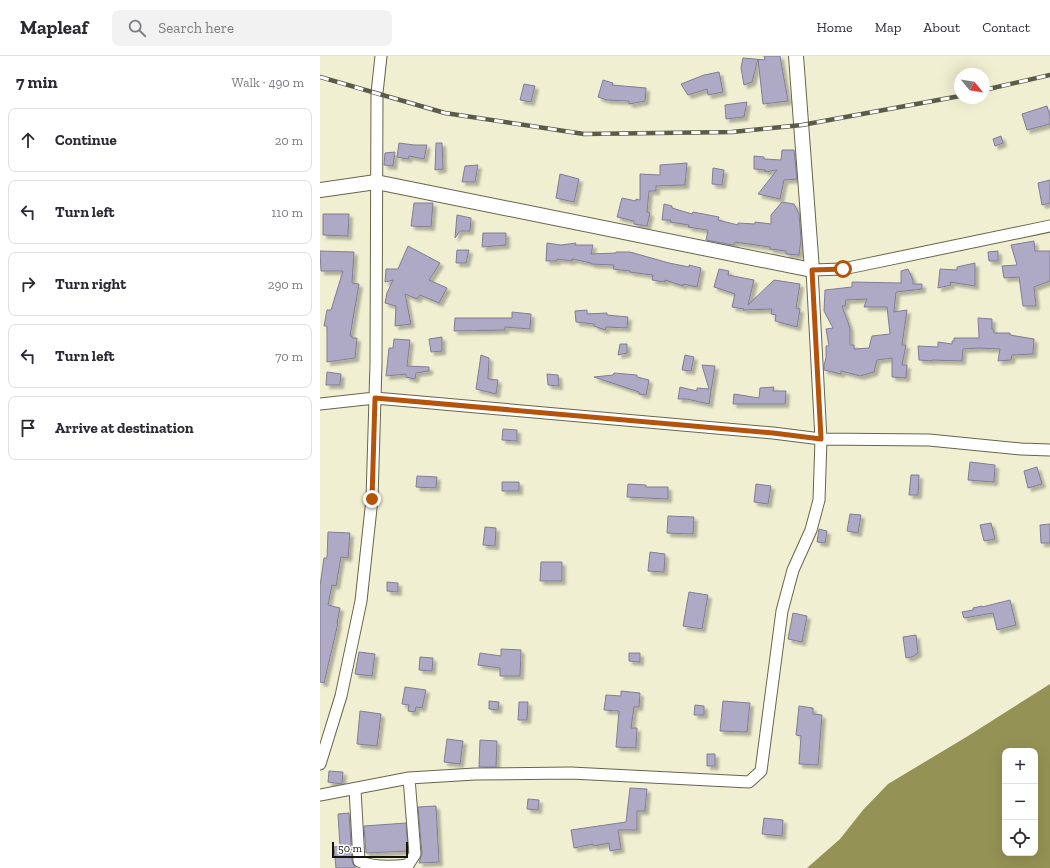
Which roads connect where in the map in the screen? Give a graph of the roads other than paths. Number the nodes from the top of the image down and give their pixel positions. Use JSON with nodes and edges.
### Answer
{"nodes":[{"id":1,"x":381,"y":56,"type":"edge"},
{"id":2,"x":796,"y":56,"type":"edge"},
{"id":3,"x":376,"y":182,"type":"junction"},
{"id":4,"x":320,"y":190,"type":"edge"},
{"id":5,"x":1050,"y":226,"type":"edge"},
{"id":6,"x":812,"y":270,"type":"junction"},
{"id":7,"x":375,"y":398,"type":"junction"},
{"id":8,"x":320,"y":404,"type":"edge"},
{"id":9,"x":821,"y":439,"type":"junction"},
{"id":10,"x":1050,"y":450,"type":"edge"},
{"id":11,"x":320,"y":764,"type":"edge"},
{"id":12,"x":409,"y":778,"type":"junction"},
{"id":13,"x":355,"y":788,"type":"junction"},
{"id":14,"x":320,"y":795,"type":"edge"}],
"edges":[{"from":1,"to":3,"type":"street"},
{"from":2,"to":6,"type":"main road"},
{"from":3,"to":4,"type":"main road"},
{"from":3,"to":6,"type":"main road"},
{"from":3,"to":7,"type":"street"},
{"from":5,"to":6,"type":"street"},
{"from":6,"to":9,"type":"street"},
{"from":7,"to":8,"type":"street"},
{"from":7,"to":9,"type":"street"},
{"from":7,"to":11,"type":"street"},
{"from":9,"to":10,"type":"street"},
{"from":9,"to":12,"type":"street"},
{"from":12,"to":13,"type":"street"},
{"from":12,"to":13,"type":"street"},
{"from":13,"to":14,"type":"street"}]}
